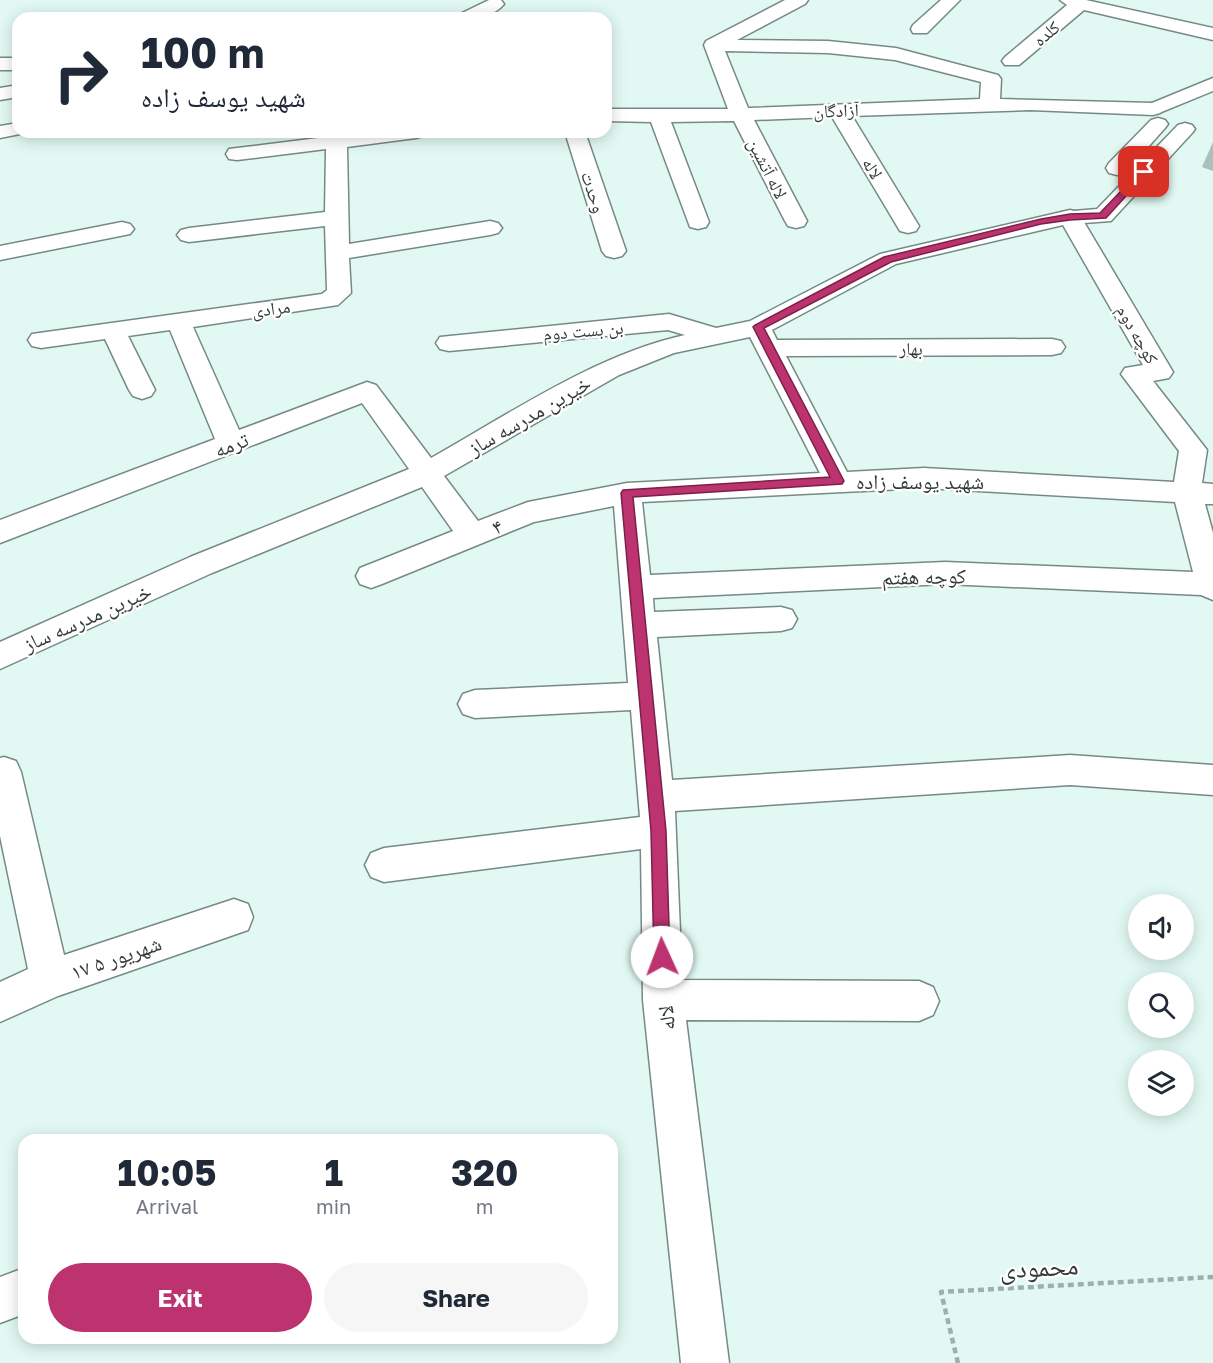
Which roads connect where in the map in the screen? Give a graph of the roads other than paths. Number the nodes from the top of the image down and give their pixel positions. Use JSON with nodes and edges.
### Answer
{"nodes":[{"id":1,"x":799,"y":0,"type":"edge"},
{"id":2,"x":951,"y":0,"type":"edge"},
{"id":3,"x":1075,"y":2,"type":"edge"},
{"id":4,"x":920,"y":29,"type":"dead end"},
{"id":5,"x":1213,"y":34,"type":"edge"},
{"id":6,"x":713,"y":45,"type":"junction"},
{"id":7,"x":1012,"y":61,"type":"dead end"},
{"id":8,"x":1213,"y":84,"type":"edge"},
{"id":9,"x":990,"y":105,"type":"junction"},
{"id":10,"x":838,"y":110,"type":"junction"},
{"id":11,"x":612,"y":115,"type":"edge"},
{"id":12,"x":741,"y":115,"type":"junction"},
{"id":13,"x":1156,"y":115,"type":"junction"},
{"id":14,"x":659,"y":117,"type":"junction"},
{"id":15,"x":1185,"y":129,"type":"joint"},
{"id":16,"x":331,"y":138,"type":"edge"},
{"id":17,"x":337,"y":138,"type":"edge"},
{"id":18,"x":576,"y":138,"type":"edge"},
{"id":19,"x":237,"y":154,"type":"dead end"},
{"id":20,"x":1104,"y":181,"type":"dead end"},
{"id":21,"x":1089,"y":197,"type":"dead end"},
{"id":22,"x":1070,"y":217,"type":"junction"},
{"id":23,"x":336,"y":218,"type":"junction"},
{"id":24,"x":796,"y":221,"type":"dead end"},
{"id":25,"x":698,"y":222,"type":"dead end"},
{"id":26,"x":908,"y":226,"type":"dead end"},
{"id":27,"x":490,"y":228,"type":"dead end"},
{"id":28,"x":122,"y":229,"type":"dead end"},
{"id":29,"x":189,"y":235,"type":"dead end"},
{"id":30,"x":614,"y":251,"type":"dead end"},
{"id":31,"x":0,"y":253,"type":"edge"},
{"id":32,"x":337,"y":253,"type":"junction"},
{"id":33,"x":178,"y":320,"type":"junction"},
{"id":34,"x":113,"y":330,"type":"junction"},
{"id":35,"x":716,"y":337,"type":"junction"},
{"id":36,"x":764,"y":338,"type":"junction"},
{"id":37,"x":41,"y":340,"type":"dead end"},
{"id":38,"x":449,"y":343,"type":"dead end"},
{"id":39,"x":1052,"y":347,"type":"dead end"},
{"id":40,"x":142,"y":390,"type":"dead end"},
{"id":41,"x":231,"y":444,"type":"junction"},
{"id":42,"x":425,"y":474,"type":"junction"},
{"id":43,"x":838,"y":481,"type":"junction"},
{"id":44,"x":627,"y":493,"type":"junction"},
{"id":45,"x":1200,"y":493,"type":"edge"},
{"id":46,"x":0,"y":532,"type":"edge"},
{"id":47,"x":473,"y":536,"type":"junction"},
{"id":48,"x":1208,"y":551,"type":"edge"},
{"id":49,"x":371,"y":576,"type":"dead end"},
{"id":50,"x":1212,"y":586,"type":"edge"},
{"id":51,"x":635,"y":587,"type":"junction"},
{"id":52,"x":781,"y":619,"type":"dead end"},
{"id":53,"x":639,"y":625,"type":"junction"},
{"id":54,"x":0,"y":656,"type":"edge"},
{"id":55,"x":645,"y":696,"type":"junction"},
{"id":56,"x":475,"y":704,"type":"dead end"},
{"id":57,"x":4,"y":772,"type":"dead end"},
{"id":58,"x":1213,"y":780,"type":"edge"},
{"id":59,"x":657,"y":814,"type":"junction"},
{"id":60,"x":384,"y":865,"type":"dead end"},
{"id":61,"x":234,"y":916,"type":"dead end"},
{"id":62,"x":50,"y":979,"type":"junction"},
{"id":63,"x":663,"y":1000,"type":"junction"},
{"id":64,"x":919,"y":1001,"type":"dead end"},
{"id":65,"x":0,"y":1002,"type":"edge"},
{"id":66,"x":18,"y":1294,"type":"edge"},
{"id":67,"x":0,"y":1300,"type":"edge"},
{"id":68,"x":705,"y":1363,"type":"edge"}],
"edges":[{"from":1,"to":6,"type":"street"},
{"from":2,"to":4,"type":"street"},
{"from":3,"to":5,"type":"street"},
{"from":3,"to":7,"type":"street","name":"کلده"},
{"from":6,"to":9,"type":"street"},
{"from":6,"to":12,"type":"street","name":"لاله آتشین"},
{"from":8,"to":13,"type":"street"},
{"from":9,"to":10,"type":"street","name":"آزادگان"},
{"from":9,"to":13,"type":"street","name":"آزادگان"},
{"from":10,"to":12,"type":"street","name":"آزادگان"},
{"from":10,"to":26,"type":"street","name":"لاله"},
{"from":11,"to":14,"type":"street","name":"آزادگان"},
{"from":12,"to":14,"type":"street","name":"آزادگان"},
{"from":12,"to":24,"type":"street","name":"لاله آتشین"},
{"from":13,"to":15,"type":"street","name":"آزادگان"},
{"from":13,"to":20,"type":"street"},
{"from":14,"to":25,"type":"street"},
{"from":15,"to":22,"type":"street","name":"خیرین مدرسه ساز"},
{"from":16,"to":19,"type":"street"},
{"from":17,"to":23,"type":"street","name":"مرادی"},
{"from":18,"to":30,"type":"street","name":"وحدت"},
{"from":21,"to":22,"type":"street"},
{"from":22,"to":36,"type":"street","name":"خیرین مدرسه ساز"},
{"from":22,"to":45,"type":"street","name":"کوچه دوم"},
{"from":23,"to":29,"type":"street"},
{"from":23,"to":32,"type":"street","name":"مرادی"},
{"from":27,"to":32,"type":"street"},
{"from":28,"to":31,"type":"street"},
{"from":32,"to":33,"type":"street","name":"مرادی"},
{"from":33,"to":34,"type":"street","name":"مرادی"},
{"from":33,"to":41,"type":"street"},
{"from":34,"to":37,"type":"street","name":"مرادی"},
{"from":34,"to":40,"type":"street"},
{"from":35,"to":36,"type":"street","name":"خیرین مدرسه ساز"},
{"from":35,"to":38,"type":"street","name":"بن بست دوم"},
{"from":35,"to":42,"type":"street","name":"خیرین مدرسه ساز"},
{"from":36,"to":39,"type":"street","name":"بهار"},
{"from":36,"to":43,"type":"street"},
{"from":41,"to":42,"type":"street","name":"ترمه"},
{"from":41,"to":46,"type":"street","name":"ترمه"},
{"from":42,"to":47,"type":"street"},
{"from":42,"to":54,"type":"street","name":"خیرین مدرسه ساز"},
{"from":43,"to":44,"type":"street","name":"شهید یوسف زاده"},
{"from":43,"to":45,"type":"street","name":"شهید یوسف زاده"},
{"from":44,"to":47,"type":"street","name":"۴"},
{"from":44,"to":51,"type":"street","name":"لاله"},
{"from":45,"to":48,"type":"street"},
{"from":47,"to":49,"type":"street","name":"۴"},
{"from":48,"to":50,"type":"street"},
{"from":50,"to":51,"type":"street","name":"کوچه هفتم"},
{"from":51,"to":53,"type":"street","name":"لاله"},
{"from":52,"to":53,"type":"street"},
{"from":53,"to":55,"type":"street","name":"لاله"},
{"from":55,"to":56,"type":"street"},
{"from":55,"to":59,"type":"street","name":"لاله"},
{"from":57,"to":62,"type":"street"},
{"from":58,"to":59,"type":"street"},
{"from":59,"to":60,"type":"street"},
{"from":59,"to":63,"type":"street","name":"لاله"},
{"from":61,"to":62,"type":"street","name":"۱۷ شهریور ۵"},
{"from":62,"to":65,"type":"street","name":"۱۷ شهریور ۵"},
{"from":63,"to":64,"type":"street"},
{"from":63,"to":68,"type":"street","name":"لاله"},
{"from":66,"to":67,"type":"street"}]}
